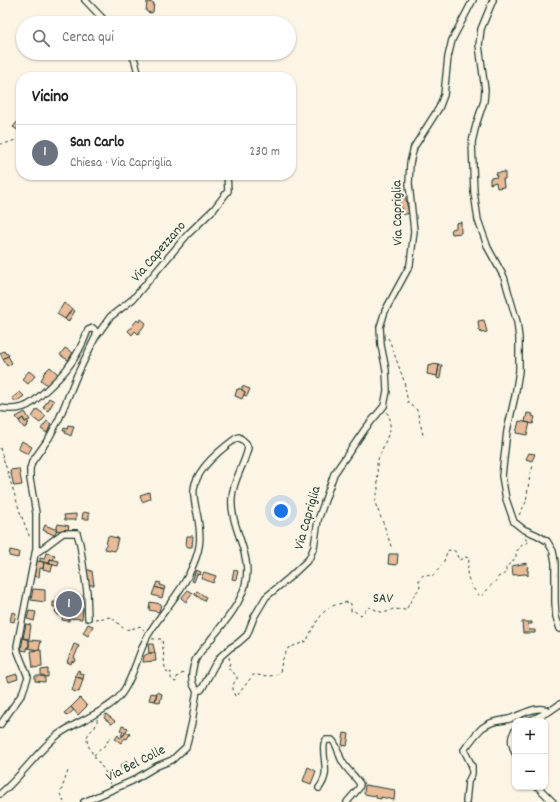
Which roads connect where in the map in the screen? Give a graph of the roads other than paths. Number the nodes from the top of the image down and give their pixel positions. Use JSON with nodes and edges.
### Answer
{"nodes":[{"id":1,"x":85,"y":0,"type":"edge"},
{"id":2,"x":473,"y":0,"type":"edge"},
{"id":3,"x":493,"y":0,"type":"edge"},
{"id":4,"x":100,"y":16,"type":"edge"},
{"id":5,"x":134,"y":60,"type":"edge"},
{"id":6,"x":138,"y":72,"type":"edge"},
{"id":7,"x":227,"y":180,"type":"edge"},
{"id":8,"x":95,"y":338,"type":"junction"},
{"id":9,"x":0,"y":408,"type":"edge"},
{"id":10,"x":35,"y":551,"type":"junction"},
{"id":11,"x":88,"y":618,"type":"road end"},
{"id":12,"x":560,"y":629,"type":"edge"},
{"id":13,"x":197,"y":690,"type":"junction"},
{"id":14,"x":560,"y":704,"type":"edge"},
{"id":15,"x":550,"y":711,"type":"junction"},
{"id":16,"x":535,"y":718,"type":"edge"},
{"id":17,"x":0,"y":725,"type":"edge"},
{"id":18,"x":512,"y":735,"type":"edge"},
{"id":19,"x":512,"y":745,"type":"edge"},
{"id":20,"x":319,"y":788,"type":"dead end"},
{"id":21,"x":541,"y":790,"type":"edge"},
{"id":22,"x":0,"y":794,"type":"edge"},
{"id":23,"x":84,"y":802,"type":"edge"},
{"id":24,"x":347,"y":802,"type":"edge"},
{"id":25,"x":466,"y":802,"type":"edge"},
{"id":26,"x":553,"y":802,"type":"edge"}],
"edges":[{"from":1,"to":4,"type":"street"},
{"from":2,"to":13,"type":"street","name":"Via Capriglia"},
{"from":3,"to":12,"type":"street"},
{"from":5,"to":6,"type":"street"},
{"from":7,"to":8,"type":"street","name":"Via Capezzano"},
{"from":8,"to":9,"type":"street"},
{"from":8,"to":10,"type":"street"},
{"from":10,"to":11,"type":"street"},
{"from":10,"to":17,"type":"street"},
{"from":13,"to":22,"type":"street"},
{"from":13,"to":23,"type":"street","name":"Via Bel Colle"},
{"from":14,"to":15,"type":"street"},
{"from":15,"to":16,"type":"street"},
{"from":15,"to":25,"type":"street"},
{"from":18,"to":19,"type":"street"},
{"from":20,"to":24,"type":"street"},
{"from":21,"to":26,"type":"street"}]}
